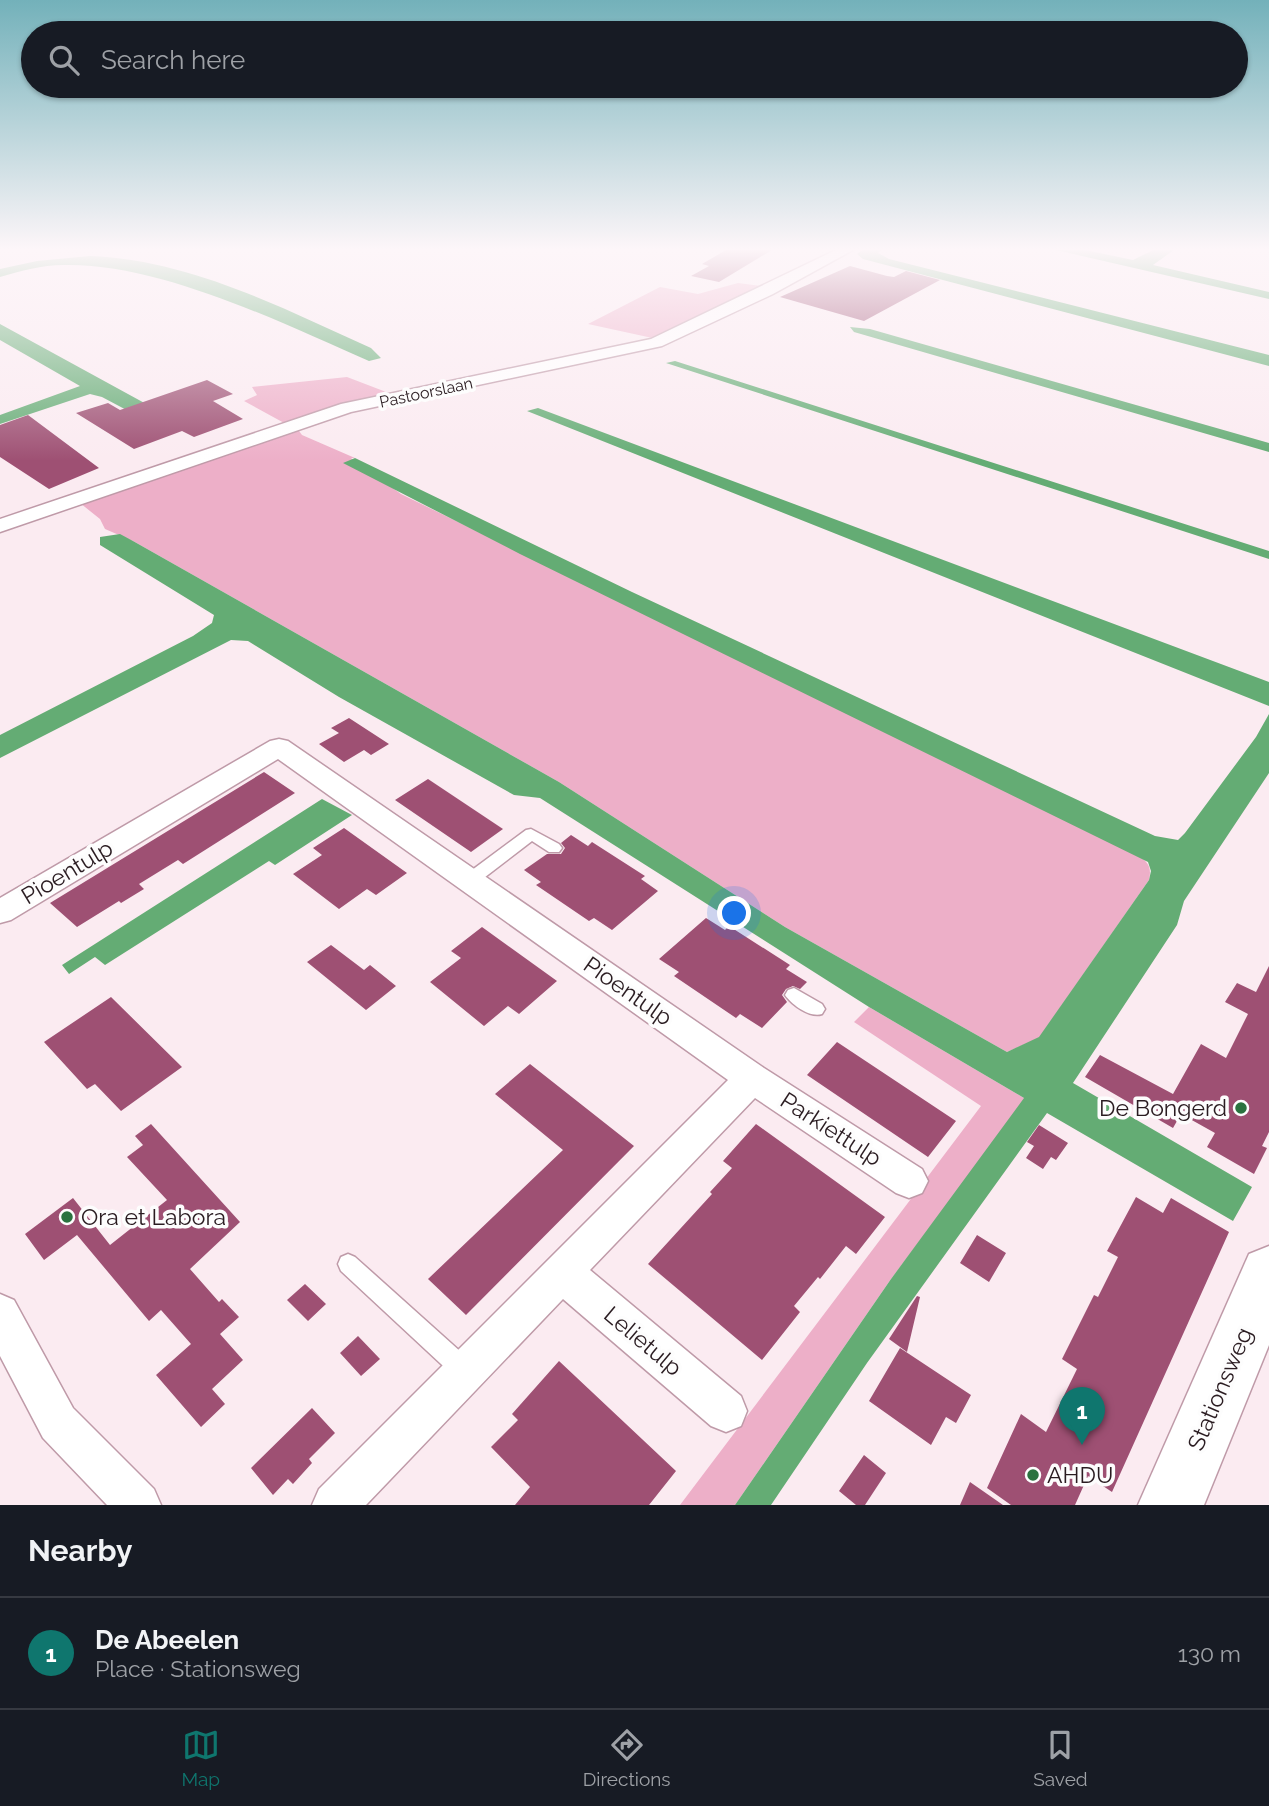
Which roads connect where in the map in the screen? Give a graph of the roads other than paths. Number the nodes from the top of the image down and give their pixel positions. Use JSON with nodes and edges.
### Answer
{"nodes":[{"id":1,"x":706,"y":320,"type":"edge"},
{"id":2,"x":0,"y":526,"type":"edge"},
{"id":3,"x":554,"y":848,"type":"dead end"},
{"id":4,"x":470,"y":880,"type":"junction"},
{"id":5,"x":0,"y":912,"type":"edge"},
{"id":6,"x":794,"y":995,"type":"dead end"},
{"id":7,"x":816,"y":1009,"type":"dead end"},
{"id":8,"x":752,"y":1078,"type":"junction"},
{"id":9,"x":909,"y":1181,"type":"dead end"},
{"id":10,"x":348,"y":1264,"type":"dead end"},
{"id":11,"x":561,"y":1271,"type":"junction"},
{"id":12,"x":1269,"y":1274,"type":"edge"},
{"id":13,"x":0,"y":1314,"type":"edge"},
{"id":14,"x":465,"y":1371,"type":"junction"},
{"id":15,"x":726,"y":1411,"type":"dead end"},
{"id":16,"x":138,"y":1505,"type":"edge"},
{"id":17,"x":335,"y":1505,"type":"edge"},
{"id":18,"x":1171,"y":1505,"type":"edge"}],
"edges":[{"from":1,"to":2,"type":"street","name":"Pastoorslaan"},
{"from":3,"to":4,"type":"lane"},
{"from":4,"to":5,"type":"street","name":"Pioentulp"},
{"from":4,"to":8,"type":"street","name":"Pioentulp"},
{"from":6,"to":7,"type":"lane"},
{"from":8,"to":9,"type":"street","name":"Parkiettulp"},
{"from":8,"to":11,"type":"street"},
{"from":10,"to":14,"type":"lane"},
{"from":11,"to":14,"type":"street"},
{"from":11,"to":15,"type":"street","name":"Lelietulp"},
{"from":12,"to":18,"type":"street","name":"Stationsweg"},
{"from":13,"to":16,"type":"street"},
{"from":14,"to":17,"type":"street"}]}
